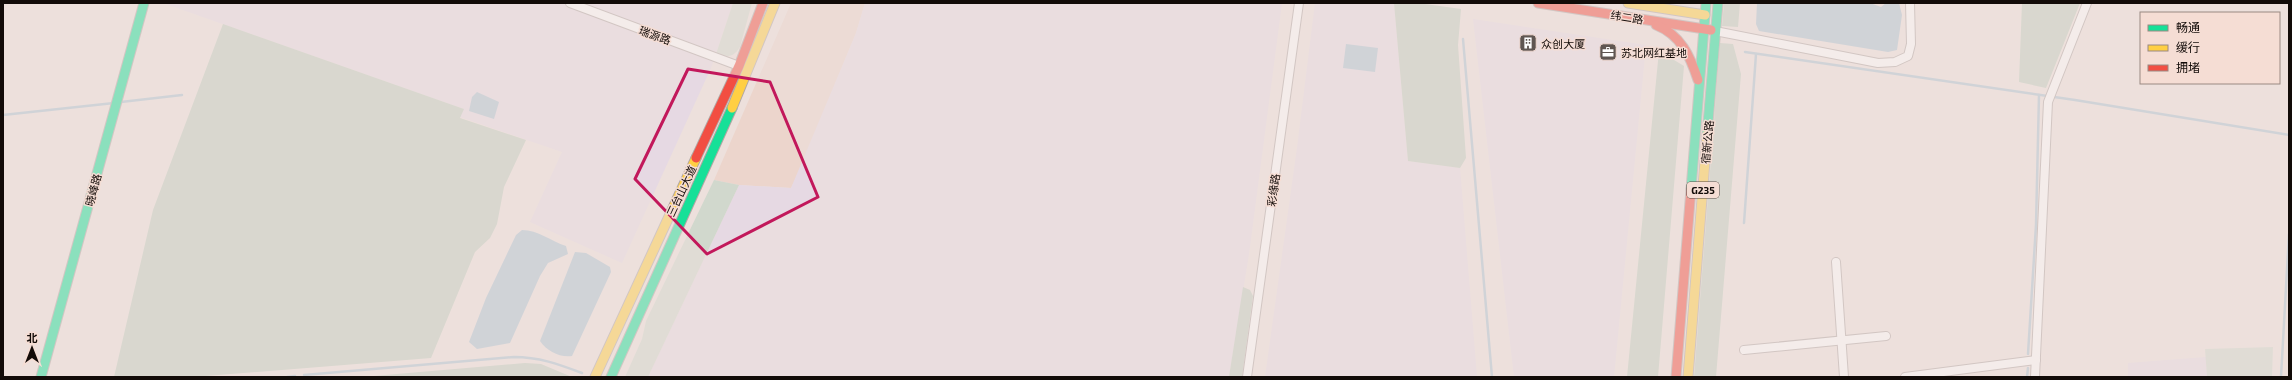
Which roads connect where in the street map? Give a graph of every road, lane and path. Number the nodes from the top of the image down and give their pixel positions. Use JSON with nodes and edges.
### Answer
{"nodes":[{"id":1,"x":144,"y":3,"type":"edge"},
{"id":2,"x":570,"y":3,"type":"edge"},
{"id":3,"x":763,"y":3,"type":"edge"},
{"id":4,"x":775,"y":3,"type":"edge"},
{"id":5,"x":1299,"y":3,"type":"edge"},
{"id":6,"x":1538,"y":3,"type":"edge"},
{"id":7,"x":1628,"y":3,"type":"edge"},
{"id":8,"x":1706,"y":3,"type":"edge"},
{"id":9,"x":1718,"y":3,"type":"edge"},
{"id":10,"x":1910,"y":3,"type":"edge"},
{"id":11,"x":2087,"y":3,"type":"edge"},
{"id":12,"x":1600,"y":13,"type":"junction"},
{"id":13,"x":1705,"y":15,"type":"junction"},
{"id":14,"x":1704,"y":29,"type":"junction"},
{"id":15,"x":1716,"y":31,"type":"junction"},
{"id":16,"x":739,"y":66,"type":"junction"},
{"id":17,"x":1700,"y":84,"type":"junction"},
{"id":18,"x":1836,"y":262,"type":"dead end"},
{"id":19,"x":1886,"y":336,"type":"dead end"},
{"id":20,"x":1841,"y":342,"type":"junction"},
{"id":21,"x":1744,"y":350,"type":"dead end"},
{"id":22,"x":2036,"y":360,"type":"junction"},
{"id":23,"x":42,"y":377,"type":"edge"},
{"id":24,"x":595,"y":377,"type":"edge"},
{"id":25,"x":611,"y":377,"type":"edge"},
{"id":26,"x":1247,"y":377,"type":"edge"},
{"id":27,"x":1676,"y":377,"type":"edge"},
{"id":28,"x":1688,"y":377,"type":"edge"},
{"id":29,"x":1844,"y":377,"type":"edge"},
{"id":30,"x":1906,"y":377,"type":"edge"},
{"id":31,"x":2035,"y":377,"type":"edge"}],
"edges":[{"from":1,"to":23,"type":"main road","name":"晓峰路"},
{"from":2,"to":16,"type":"street","name":"瑞源路"},
{"from":3,"to":16,"type":"main road","name":"三台山大道"},
{"from":4,"to":25,"type":"main road","name":"三台山大道"},
{"from":5,"to":26,"type":"street","name":"彩缘路"},
{"from":6,"to":12,"type":"main road","name":"纬二路"},
{"from":7,"to":13,"type":"main road","name":"纬二路"},
{"from":8,"to":13,"type":"main road","name":"宿新公路","number":"G235"},
{"from":9,"to":15,"type":"main road","name":"宿新公路","number":"G235"},
{"from":10,"to":15,"type":"street"},
{"from":11,"to":22,"type":"street"},
{"from":12,"to":14,"type":"main road","name":"纬二路"},
{"from":12,"to":17,"type":"main road"},
{"from":13,"to":14,"type":"main road","name":"宿新公路","number":"G235"},
{"from":14,"to":15,"type":"main road","name":"纬二路"},
{"from":14,"to":17,"type":"main road","name":"宿新公路","number":"G235"},
{"from":15,"to":28,"type":"main road","name":"宿新公路","number":"G235"},
{"from":16,"to":24,"type":"main road","name":"三台山大道"},
{"from":17,"to":27,"type":"main road","name":"宿新公路","number":"G235"},
{"from":18,"to":20,"type":"street"},
{"from":19,"to":20,"type":"street"},
{"from":20,"to":21,"type":"street"},
{"from":20,"to":29,"type":"street"},
{"from":22,"to":30,"type":"street"},
{"from":22,"to":31,"type":"street"}]}
